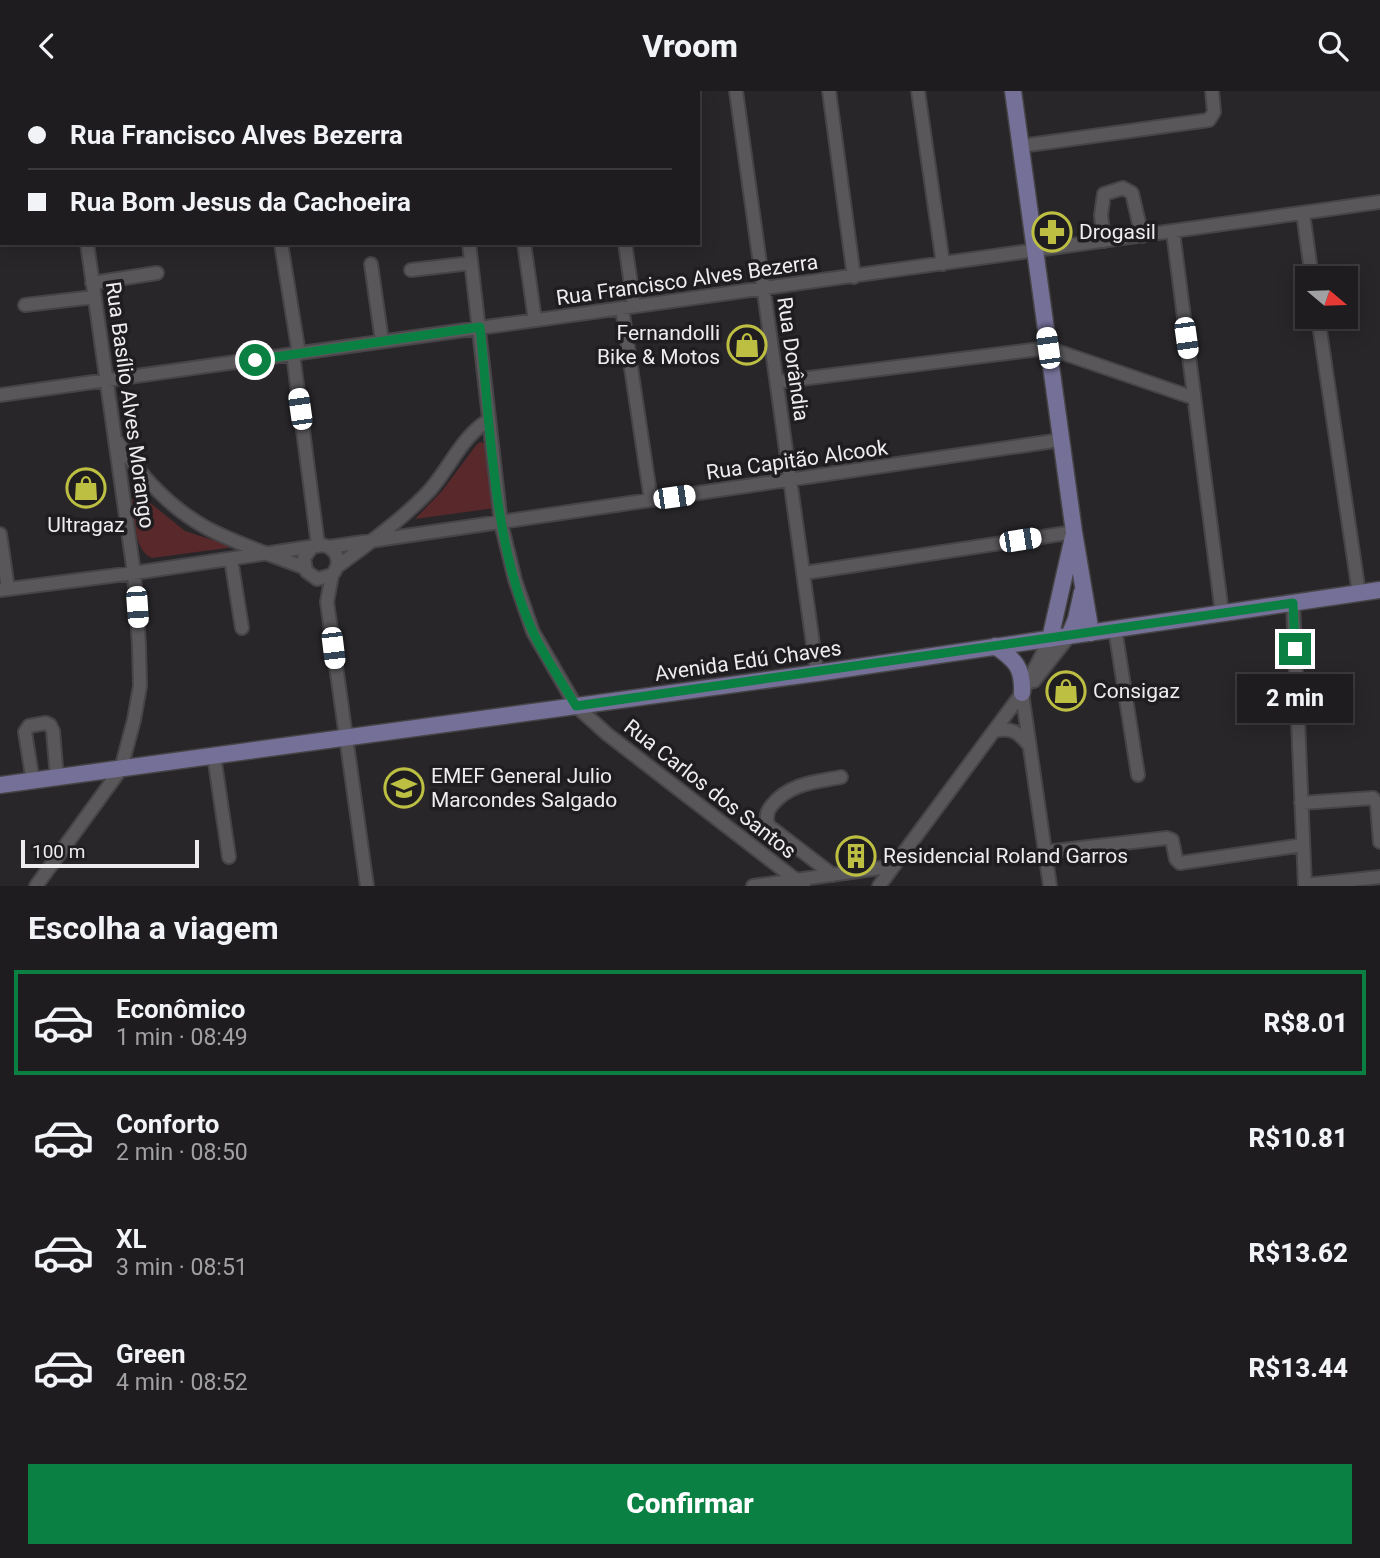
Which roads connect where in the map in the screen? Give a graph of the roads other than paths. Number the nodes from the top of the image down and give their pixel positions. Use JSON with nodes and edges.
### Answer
{"nodes":[{"id":1,"x":736,"y":91,"type":"edge"},
{"id":2,"x":829,"y":91,"type":"edge"},
{"id":3,"x":918,"y":91,"type":"edge"},
{"id":4,"x":1013,"y":91,"type":"edge"},
{"id":5,"x":1212,"y":91,"type":"edge"},
{"id":6,"x":1021,"y":146,"type":"junction"},
{"id":7,"x":1380,"y":202,"type":"edge"},
{"id":8,"x":1303,"y":213,"type":"junction"},
{"id":9,"x":1172,"y":232,"type":"junction"},
{"id":10,"x":1142,"y":236,"type":"junction"},
{"id":11,"x":1104,"y":241,"type":"junction"},
{"id":12,"x":87,"y":245,"type":"edge"},
{"id":13,"x":281,"y":245,"type":"edge"},
{"id":14,"x":469,"y":245,"type":"edge"},
{"id":15,"x":524,"y":245,"type":"edge"},
{"id":16,"x":625,"y":245,"type":"edge"},
{"id":17,"x":1035,"y":250,"type":"junction"},
{"id":18,"x":471,"y":263,"type":"junction"},
{"id":19,"x":371,"y":264,"type":"dead end"},
{"id":20,"x":943,"y":264,"type":"junction"},
{"id":21,"x":1310,"y":266,"type":"edge"},
{"id":22,"x":411,"y":270,"type":"dead end"},
{"id":23,"x":156,"y":273,"type":"dead end"},
{"id":24,"x":854,"y":277,"type":"junction"},
{"id":25,"x":92,"y":283,"type":"junction"},
{"id":26,"x":764,"y":289,"type":"junction"},
{"id":27,"x":94,"y":297,"type":"junction"},
{"id":28,"x":25,"y":305,"type":"dead end"},
{"id":29,"x":628,"y":307,"type":"junction"},
{"id":30,"x":535,"y":320,"type":"junction"},
{"id":31,"x":480,"y":327,"type":"junction"},
{"id":32,"x":1320,"y":329,"type":"edge"},
{"id":33,"x":382,"y":341,"type":"junction"},
{"id":34,"x":1048,"y":348,"type":"junction"},
{"id":35,"x":296,"y":354,"type":"junction"},
{"id":36,"x":106,"y":381,"type":"junction"},
{"id":37,"x":777,"y":382,"type":"junction"},
{"id":38,"x":0,"y":395,"type":"edge"},
{"id":39,"x":1194,"y":398,"type":"junction"},
{"id":40,"x":489,"y":420,"type":"junction"},
{"id":41,"x":115,"y":438,"type":"junction"},
{"id":42,"x":1062,"y":440,"type":"junction"},
{"id":43,"x":791,"y":481,"type":"junction"},
{"id":44,"x":651,"y":500,"type":"junction"},
{"id":45,"x":501,"y":523,"type":"junction"},
{"id":46,"x":1074,"y":532,"type":"junction"},
{"id":47,"x":0,"y":534,"type":"edge"},
{"id":48,"x":373,"y":540,"type":"junction"},
{"id":49,"x":320,"y":546,"type":"junction"},
{"id":50,"x":265,"y":552,"type":"junction"},
{"id":51,"x":231,"y":559,"type":"junction"},
{"id":52,"x":335,"y":571,"type":"junction"},
{"id":53,"x":134,"y":573,"type":"junction"},
{"id":54,"x":309,"y":573,"type":"junction"},
{"id":55,"x":804,"y":573,"type":"junction"},
{"id":56,"x":1084,"y":583,"type":"junction"},
{"id":57,"x":4,"y":590,"type":"edge"},
{"id":58,"x":1380,"y":590,"type":"edge"},
{"id":59,"x":1359,"y":593,"type":"junction"},
{"id":60,"x":327,"y":602,"type":"junction"},
{"id":61,"x":1293,"y":603,"type":"junction"},
{"id":62,"x":1222,"y":613,"type":"junction"},
{"id":63,"x":242,"y":628,"type":"dead end"},
{"id":64,"x":1115,"y":629,"type":"junction"},
{"id":65,"x":1091,"y":633,"type":"junction"},
{"id":66,"x":1069,"y":636,"type":"junction"},
{"id":67,"x":1050,"y":639,"type":"junction"},
{"id":68,"x":995,"y":646,"type":"junction"},
{"id":69,"x":817,"y":673,"type":"junction"},
{"id":70,"x":1022,"y":693,"type":"junction"},
{"id":71,"x":576,"y":706,"type":"junction"},
{"id":72,"x":994,"y":731,"type":"junction"},
{"id":73,"x":345,"y":738,"type":"junction"},
{"id":74,"x":1030,"y":746,"type":"junction"},
{"id":75,"x":214,"y":756,"type":"junction"},
{"id":76,"x":121,"y":769,"type":"junction"},
{"id":77,"x":1138,"y":775,"type":"dead end"},
{"id":78,"x":841,"y":777,"type":"dead end"},
{"id":79,"x":57,"y":778,"type":"junction"},
{"id":80,"x":12,"y":785,"type":"edge"},
{"id":81,"x":1301,"y":803,"type":"junction"},
{"id":82,"x":1380,"y":842,"type":"edge"},
{"id":83,"x":1304,"y":845,"type":"junction"},
{"id":84,"x":1045,"y":852,"type":"junction"},
{"id":85,"x":229,"y":857,"type":"dead end"},
{"id":86,"x":894,"y":866,"type":"junction"},
{"id":87,"x":833,"y":875,"type":"junction"},
{"id":88,"x":1380,"y":877,"type":"edge"},
{"id":89,"x":800,"y":883,"type":"edge"},
{"id":90,"x":1305,"y":885,"type":"edge"},
{"id":91,"x":36,"y":886,"type":"edge"},
{"id":92,"x":367,"y":886,"type":"edge"},
{"id":93,"x":752,"y":886,"type":"edge"},
{"id":94,"x":878,"y":886,"type":"edge"},
{"id":95,"x":1050,"y":886,"type":"edge"}],
"edges":[{"from":1,"to":26,"type":"street","name":"Rua Dorândia"},
{"from":2,"to":24,"type":"street"},
{"from":3,"to":20,"type":"street"},
{"from":4,"to":6,"type":"main road"},
{"from":5,"to":6,"type":"street"},
{"from":6,"to":17,"type":"main road"},
{"from":7,"to":8,"type":"street","name":"Rua Francisco Alves Bezerra"},
{"from":8,"to":9,"type":"street","name":"Rua Francisco Alves Bezerra"},
{"from":8,"to":21,"type":"street"},
{"from":9,"to":10,"type":"street","name":"Rua Francisco Alves Bezerra"},
{"from":9,"to":39,"type":"street"},
{"from":10,"to":11,"type":"street","name":"Rua Francisco Alves Bezerra"},
{"from":10,"to":11,"type":"street"},
{"from":11,"to":17,"type":"street","name":"Rua Francisco Alves Bezerra"},
{"from":12,"to":25,"type":"street","name":"Rua Basílio Alves Morango"},
{"from":13,"to":35,"type":"street"},
{"from":14,"to":18,"type":"street","name":"Rua Carlos dos Santos"},
{"from":15,"to":30,"type":"street"},
{"from":16,"to":29,"type":"street"},
{"from":17,"to":20,"type":"street","name":"Rua Francisco Alves Bezerra"},
{"from":17,"to":34,"type":"main road"},
{"from":18,"to":22,"type":"street"},
{"from":18,"to":31,"type":"street","name":"Rua Carlos dos Santos"},
{"from":19,"to":33,"type":"street"},
{"from":20,"to":24,"type":"street","name":"Rua Francisco Alves Bezerra"},
{"from":23,"to":25,"type":"street"},
{"from":24,"to":26,"type":"street","name":"Rua Francisco Alves Bezerra"},
{"from":25,"to":27,"type":"street","name":"Rua Basílio Alves Morango"},
{"from":26,"to":29,"type":"street","name":"Rua Francisco Alves Bezerra"},
{"from":26,"to":37,"type":"street","name":"Rua Dorândia"},
{"from":27,"to":28,"type":"street"},
{"from":27,"to":36,"type":"street","name":"Rua Basílio Alves Morango"},
{"from":29,"to":30,"type":"street","name":"Rua Francisco Alves Bezerra"},
{"from":29,"to":44,"type":"street"},
{"from":30,"to":31,"type":"street","name":"Rua Francisco Alves Bezerra"},
{"from":31,"to":33,"type":"street","name":"Rua Francisco Alves Bezerra"},
{"from":31,"to":40,"type":"street","name":"Rua Carlos dos Santos"},
{"from":32,"to":59,"type":"street"},
{"from":33,"to":35,"type":"street","name":"Rua Francisco Alves Bezerra"},
{"from":34,"to":37,"type":"street"},
{"from":34,"to":39,"type":"street"},
{"from":34,"to":42,"type":"main road"},
{"from":35,"to":36,"type":"street","name":"Rua Francisco Alves Bezerra"},
{"from":35,"to":49,"type":"street"},
{"from":36,"to":38,"type":"street","name":"Rua Francisco Alves Bezerra"},
{"from":36,"to":41,"type":"street","name":"Rua Basílio Alves Morango"},
{"from":37,"to":43,"type":"street","name":"Rua Dorândia"},
{"from":39,"to":62,"type":"street"},
{"from":40,"to":45,"type":"street","name":"Rua Carlos dos Santos"},
{"from":40,"to":48,"type":"street"},
{"from":41,"to":50,"type":"street"},
{"from":41,"to":53,"type":"street","name":"Rua Basílio Alves Morango"},
{"from":42,"to":43,"type":"street","name":"Rua Capitão Alcook"},
{"from":42,"to":46,"type":"main road"},
{"from":43,"to":44,"type":"street","name":"Rua Capitão Alcook"},
{"from":43,"to":55,"type":"street","name":"Rua Dorândia"},
{"from":44,"to":45,"type":"street","name":"Rua Capitão Alcook"},
{"from":45,"to":48,"type":"street","name":"Rua Capitão Alcook"},
{"from":45,"to":71,"type":"street","name":"Rua Carlos dos Santos"},
{"from":46,"to":55,"type":"street"},
{"from":46,"to":56,"type":"main road"},
{"from":46,"to":67,"type":"main road"},
{"from":47,"to":57,"type":"street"},
{"from":48,"to":49,"type":"street"},
{"from":48,"to":52,"type":"street","name":"Rua Capitão Alcook"},
{"from":49,"to":50,"type":"street"},
{"from":49,"to":52,"type":"street"},
{"from":49,"to":54,"type":"street"},
{"from":50,"to":51,"type":"street"},
{"from":50,"to":54,"type":"street"},
{"from":51,"to":53,"type":"street"},
{"from":51,"to":63,"type":"street"},
{"from":52,"to":54,"type":"street"},
{"from":52,"to":60,"type":"street"},
{"from":53,"to":57,"type":"street"},
{"from":53,"to":76,"type":"street"},
{"from":54,"to":60,"type":"street"},
{"from":55,"to":69,"type":"street","name":"Rua Dorândia"},
{"from":56,"to":65,"type":"main road"},
{"from":56,"to":66,"type":"main road"},
{"from":58,"to":59,"type":"main road","name":"Avenida Edú Chaves"},
{"from":59,"to":61,"type":"main road","name":"Avenida Edú Chaves"},
{"from":60,"to":73,"type":"street"},
{"from":61,"to":62,"type":"main road","name":"Avenida Edú Chaves"},
{"from":61,"to":81,"type":"street"},
{"from":62,"to":64,"type":"main road","name":"Avenida Edú Chaves"},
{"from":64,"to":65,"type":"main road","name":"Avenida Edú Chaves"},
{"from":64,"to":77,"type":"street"},
{"from":65,"to":66,"type":"main road","name":"Avenida Edú Chaves"},
{"from":66,"to":67,"type":"main road","name":"Avenida Edú Chaves"},
{"from":66,"to":70,"type":"street"},
{"from":67,"to":68,"type":"main road","name":"Avenida Edú Chaves"},
{"from":67,"to":70,"type":"street"},
{"from":68,"to":69,"type":"main road","name":"Avenida Edú Chaves"},
{"from":68,"to":70,"type":"main road"},
{"from":69,"to":71,"type":"main road","name":"Avenida Edú Chaves"},
{"from":70,"to":72,"type":"street"},
{"from":70,"to":74,"type":"street"},
{"from":71,"to":73,"type":"main road","name":"Avenida Edú Chaves"},
{"from":71,"to":89,"type":"street","name":"Rua Carlos dos Santos"},
{"from":72,"to":74,"type":"street"},
{"from":72,"to":86,"type":"street"},
{"from":73,"to":75,"type":"main road","name":"Avenida Edú Chaves"},
{"from":73,"to":92,"type":"street"},
{"from":74,"to":84,"type":"street"},
{"from":75,"to":76,"type":"main road","name":"Avenida Edú Chaves"},
{"from":75,"to":85,"type":"street"},
{"from":76,"to":79,"type":"main road","name":"Avenida Edú Chaves"},
{"from":76,"to":91,"type":"street"},
{"from":78,"to":87,"type":"street"},
{"from":79,"to":80,"type":"main road","name":"Avenida Edú Chaves"},
{"from":79,"to":80,"type":"street"},
{"from":81,"to":82,"type":"street"},
{"from":81,"to":83,"type":"street"},
{"from":83,"to":84,"type":"street"},
{"from":83,"to":90,"type":"street"},
{"from":84,"to":95,"type":"street"},
{"from":86,"to":87,"type":"street"},
{"from":86,"to":94,"type":"street"},
{"from":87,"to":89,"type":"street"},
{"from":88,"to":90,"type":"street"},
{"from":89,"to":93,"type":"street"}]}
